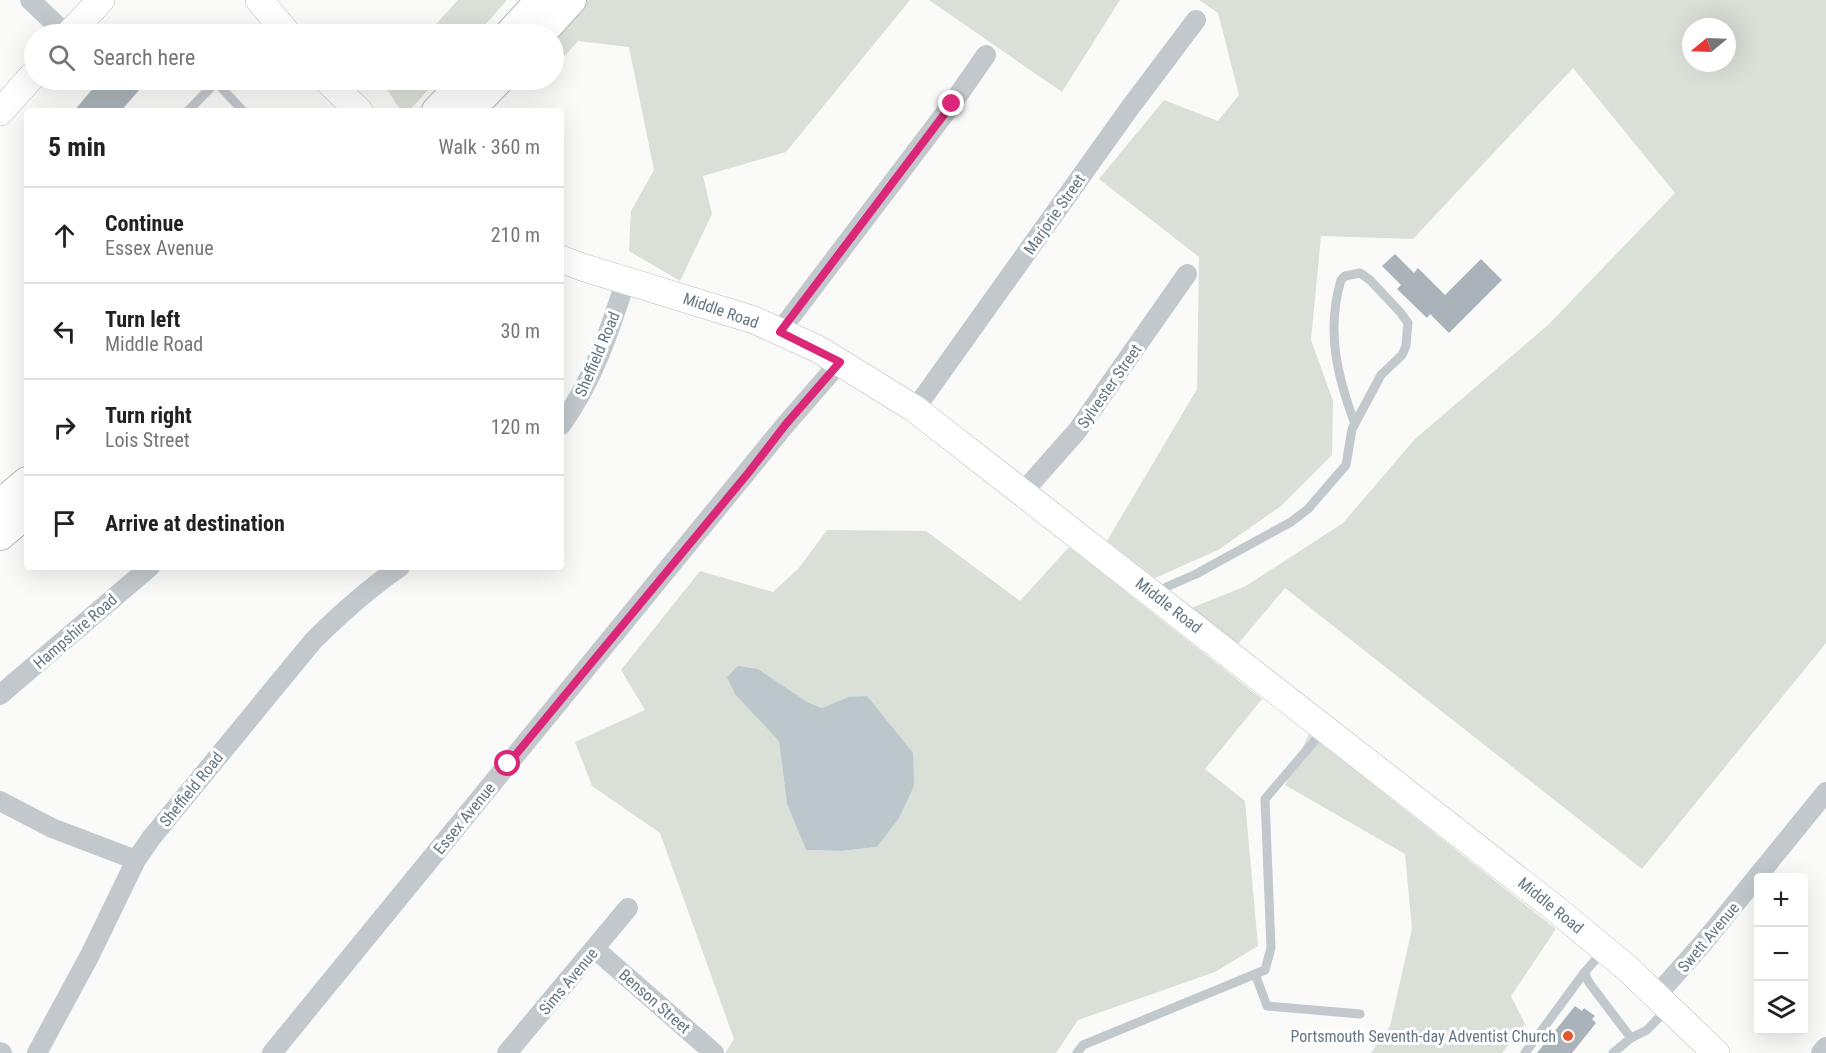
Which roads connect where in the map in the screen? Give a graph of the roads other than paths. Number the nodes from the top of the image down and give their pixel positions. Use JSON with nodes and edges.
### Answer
{"nodes":[{"id":1,"x":30,"y":0,"type":"edge"},
{"id":2,"x":101,"y":0,"type":"edge"},
{"id":3,"x":259,"y":0,"type":"edge"},
{"id":4,"x":541,"y":0,"type":"edge"},
{"id":5,"x":571,"y":0,"type":"edge"},
{"id":6,"x":1196,"y":20,"type":"dead end"},
{"id":7,"x":57,"y":24,"type":"edge"},
{"id":8,"x":78,"y":24,"type":"edge"},
{"id":9,"x":273,"y":24,"type":"edge"},
{"id":10,"x":519,"y":24,"type":"edge"},
{"id":11,"x":549,"y":24,"type":"edge"},
{"id":12,"x":986,"y":55,"type":"dead end"},
{"id":13,"x":24,"y":85,"type":"edge"},
{"id":14,"x":208,"y":90,"type":"edge"},
{"id":15,"x":225,"y":90,"type":"edge"},
{"id":16,"x":337,"y":90,"type":"edge"},
{"id":17,"x":457,"y":90,"type":"edge"},
{"id":18,"x":488,"y":90,"type":"edge"},
{"id":19,"x":191,"y":108,"type":"edge"},
{"id":20,"x":240,"y":108,"type":"edge"},
{"id":21,"x":356,"y":108,"type":"edge"},
{"id":22,"x":440,"y":108,"type":"edge"},
{"id":23,"x":471,"y":108,"type":"edge"},
{"id":24,"x":0,"y":112,"type":"edge"},
{"id":25,"x":564,"y":260,"type":"edge"},
{"id":26,"x":1187,"y":274,"type":"dead end"},
{"id":27,"x":626,"y":279,"type":"junction"},
{"id":28,"x":780,"y":332,"type":"junction"},
{"id":29,"x":840,"y":362,"type":"junction"},
{"id":30,"x":915,"y":410,"type":"junction"},
{"id":31,"x":564,"y":420,"type":"edge"},
{"id":32,"x":1355,"y":424,"type":"junction"},
{"id":33,"x":24,"y":485,"type":"edge"},
{"id":34,"x":1023,"y":492,"type":"junction"},
{"id":35,"x":0,"y":505,"type":"edge"},
{"id":36,"x":24,"y":515,"type":"edge"},
{"id":37,"x":0,"y":536,"type":"edge"},
{"id":38,"x":146,"y":570,"type":"edge"},
{"id":39,"x":396,"y":570,"type":"edge"},
{"id":40,"x":1153,"y":593,"type":"junction"},
{"id":41,"x":0,"y":695,"type":"edge"},
{"id":42,"x":1324,"y":729,"type":"junction"},
{"id":43,"x":1826,"y":792,"type":"edge"},
{"id":44,"x":0,"y":801,"type":"edge"},
{"id":45,"x":136,"y":860,"type":"junction"},
{"id":46,"x":628,"y":908,"type":"dead end"},
{"id":47,"x":595,"y":949,"type":"junction"},
{"id":48,"x":1605,"y":950,"type":"junction"},
{"id":49,"x":1584,"y":973,"type":"junction"},
{"id":50,"x":1255,"y":974,"type":"junction"},
{"id":51,"x":1662,"y":1001,"type":"junction"},
{"id":52,"x":1360,"y":1014,"type":"dead end"},
{"id":53,"x":1631,"y":1038,"type":"junction"},
{"id":54,"x":1826,"y":1047,"type":"edge"},
{"id":55,"x":37,"y":1053,"type":"edge"},
{"id":56,"x":272,"y":1053,"type":"edge"},
{"id":57,"x":507,"y":1053,"type":"edge"},
{"id":58,"x":714,"y":1053,"type":"edge"},
{"id":59,"x":1077,"y":1053,"type":"edge"},
{"id":60,"x":1525,"y":1053,"type":"edge"},
{"id":61,"x":1613,"y":1053,"type":"edge"},
{"id":62,"x":1716,"y":1053,"type":"edge"},
{"id":63,"x":1821,"y":1053,"type":"edge"}],
"edges":[{"from":1,"to":7,"type":"street"},
{"from":2,"to":8,"type":"main road"},
{"from":3,"to":9,"type":"main road"},
{"from":4,"to":10,"type":"main road"},
{"from":5,"to":11,"type":"main road"},
{"from":6,"to":30,"type":"street","name":"Marjorie Street"},
{"from":12,"to":28,"type":"street"},
{"from":13,"to":24,"type":"main road"},
{"from":14,"to":19,"type":"lane"},
{"from":15,"to":20,"type":"lane"},
{"from":16,"to":21,"type":"main road"},
{"from":17,"to":22,"type":"main road"},
{"from":18,"to":23,"type":"main road"},
{"from":25,"to":27,"type":"main road","name":"Middle Road"},
{"from":26,"to":34,"type":"street","name":"Sylvester Street"},
{"from":27,"to":28,"type":"main road","name":"Middle Road"},
{"from":27,"to":31,"type":"street","name":"Sheffield Road"},
{"from":28,"to":29,"type":"main road","name":"Middle Road"},
{"from":29,"to":30,"type":"main road","name":"Middle Road"},
{"from":29,"to":56,"type":"street","name":"Essex Avenue"},
{"from":30,"to":34,"type":"main road","name":"Middle Road"},
{"from":32,"to":32,"type":"lane"},
{"from":32,"to":40,"type":"lane"},
{"from":33,"to":35,"type":"main road"},
{"from":34,"to":40,"type":"main road","name":"Middle Road"},
{"from":36,"to":37,"type":"main road"},
{"from":38,"to":41,"type":"street","name":"Hampshire Road"},
{"from":39,"to":45,"type":"street","name":"Sheffield Road"},
{"from":40,"to":42,"type":"main road","name":"Middle Road"},
{"from":42,"to":48,"type":"main road","name":"Middle Road"},
{"from":42,"to":50,"type":"lane"},
{"from":43,"to":51,"type":"street","name":"Swett Avenue"},
{"from":44,"to":45,"type":"street"},
{"from":45,"to":55,"type":"street","name":"Sheffield Road"},
{"from":46,"to":47,"type":"street","name":"Sims Avenue"},
{"from":47,"to":57,"type":"street","name":"Sims Avenue"},
{"from":47,"to":58,"type":"street","name":"Benson Street"},
{"from":48,"to":49,"type":"lane"},
{"from":48,"to":51,"type":"main road","name":"Middle Road"},
{"from":49,"to":53,"type":"lane"},
{"from":49,"to":60,"type":"lane"},
{"from":50,"to":52,"type":"lane"},
{"from":50,"to":59,"type":"lane"},
{"from":51,"to":53,"type":"lane"},
{"from":51,"to":62,"type":"main road","name":"Middle Road"},
{"from":53,"to":61,"type":"lane"},
{"from":54,"to":63,"type":"street"}]}
